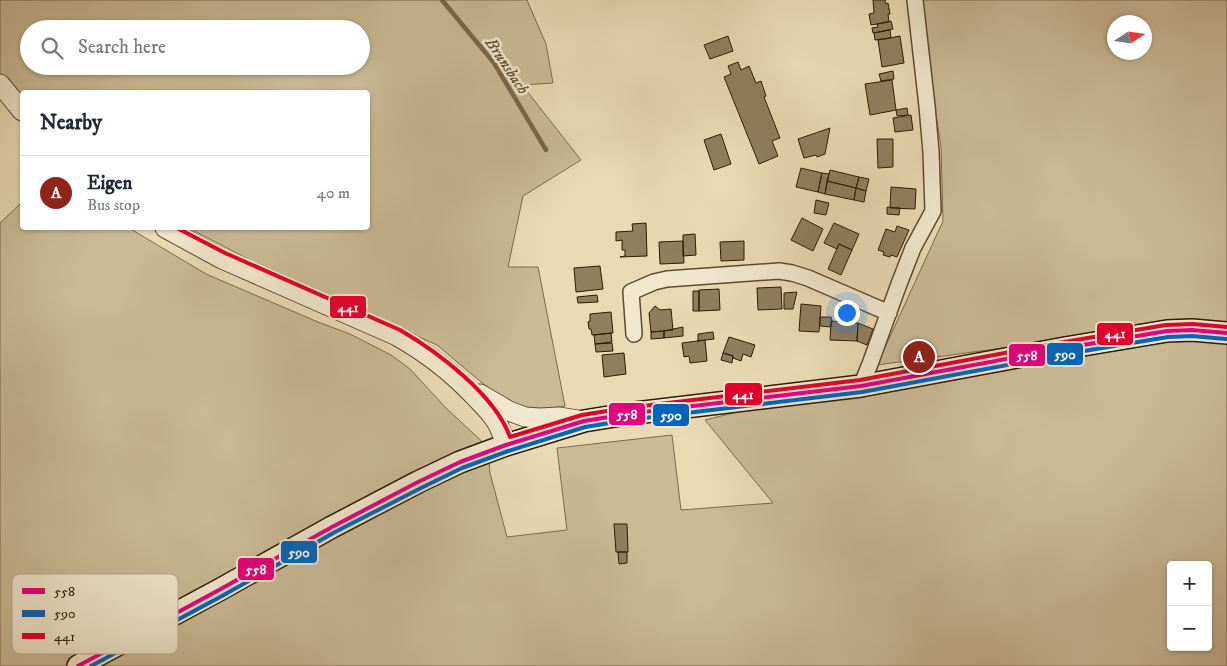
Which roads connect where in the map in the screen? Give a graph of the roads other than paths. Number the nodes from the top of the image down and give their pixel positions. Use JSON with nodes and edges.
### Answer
{"nodes":[{"id":1,"x":915,"y":0,"type":"edge"},
{"id":2,"x":0,"y":84,"type":"edge"},
{"id":3,"x":20,"y":109,"type":"edge"},
{"id":4,"x":169,"y":230,"type":"edge"},
{"id":5,"x":889,"y":313,"type":"junction"},
{"id":6,"x":1227,"y":332,"type":"edge"},
{"id":7,"x":634,"y":334,"type":"dead end"},
{"id":8,"x":466,"y":386,"type":"junction"},
{"id":9,"x":860,"y":386,"type":"junction"},
{"id":10,"x":584,"y":421,"type":"junction"},
{"id":11,"x":506,"y":445,"type":"junction"},
{"id":12,"x":178,"y":612,"type":"edge"},
{"id":13,"x":100,"y":654,"type":"edge"},
{"id":14,"x":78,"y":666,"type":"edge"}],
"edges":[{"from":1,"to":5,"type":"street"},
{"from":2,"to":3,"type":"street"},
{"from":4,"to":8,"type":"street"},
{"from":5,"to":7,"type":"street"},
{"from":5,"to":9,"type":"street"},
{"from":6,"to":9,"type":"main road"},
{"from":8,"to":10,"type":"street"},
{"from":8,"to":11,"type":"street"},
{"from":9,"to":10,"type":"main road"},
{"from":10,"to":11,"type":"main road"},
{"from":11,"to":12,"type":"main road"},
{"from":13,"to":14,"type":"main road"}]}
